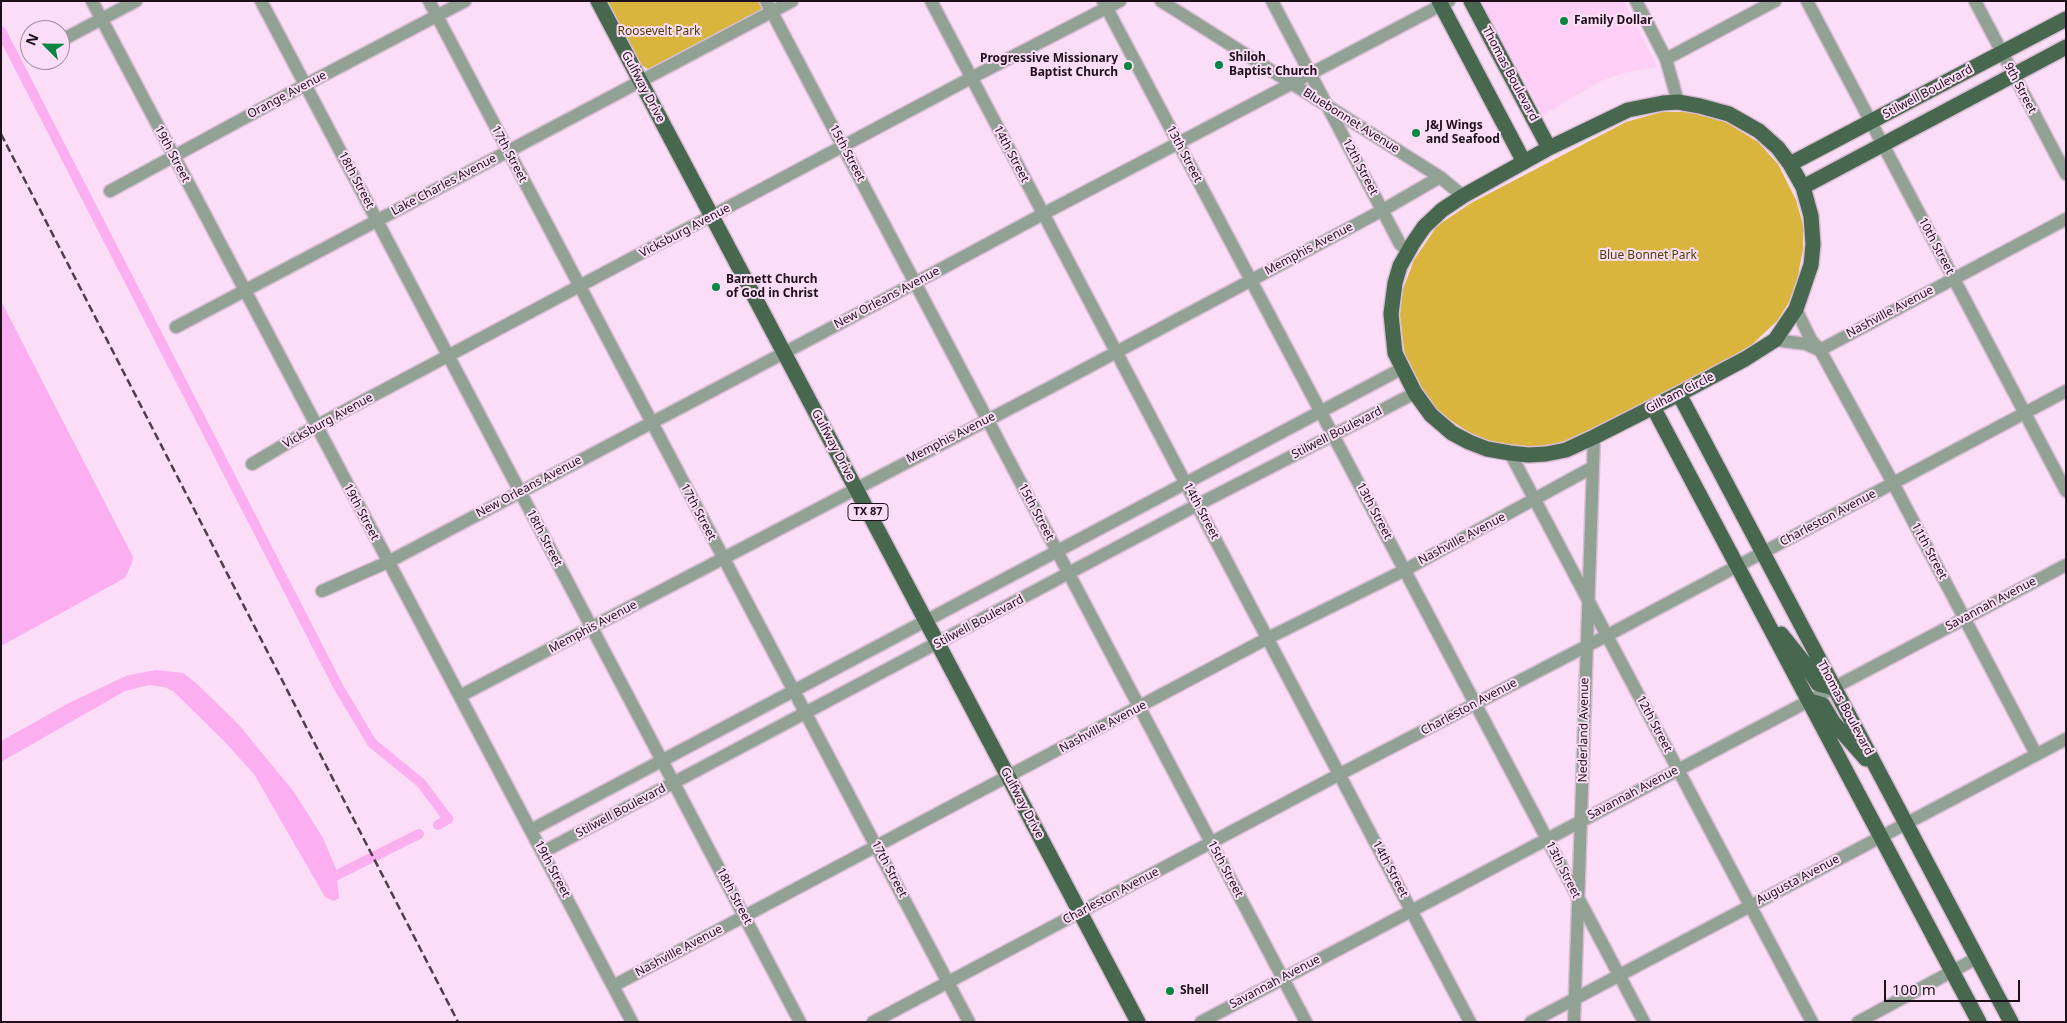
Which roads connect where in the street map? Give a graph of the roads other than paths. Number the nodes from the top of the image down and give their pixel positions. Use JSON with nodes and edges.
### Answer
{"nodes":[{"id":1,"x":92,"y":1,"type":"edge"},
{"id":2,"x":136,"y":1,"type":"edge"},
{"id":3,"x":261,"y":1,"type":"edge"},
{"id":4,"x":429,"y":1,"type":"edge"},
{"id":5,"x":464,"y":1,"type":"edge"},
{"id":6,"x":598,"y":1,"type":"edge"},
{"id":7,"x":792,"y":1,"type":"edge"},
{"id":8,"x":930,"y":1,"type":"edge"},
{"id":9,"x":1120,"y":1,"type":"edge"},
{"id":10,"x":1161,"y":1,"type":"edge"},
{"id":11,"x":1272,"y":1,"type":"edge"},
{"id":12,"x":1471,"y":1,"type":"edge"},
{"id":13,"x":1636,"y":1,"type":"edge"},
{"id":14,"x":1775,"y":1,"type":"edge"},
{"id":15,"x":1807,"y":1,"type":"edge"},
{"id":16,"x":1975,"y":1,"type":"edge"},
{"id":17,"x":1443,"y":3,"type":"edge"},
{"id":18,"x":1105,"y":5,"type":"edge"},
{"id":19,"x":769,"y":7,"type":"edge"},
{"id":20,"x":436,"y":16,"type":"junction"},
{"id":21,"x":2066,"y":19,"type":"edge"},
{"id":22,"x":101,"y":20,"type":"junction"},
{"id":23,"x":70,"y":36,"type":"edge"},
{"id":24,"x":2066,"y":47,"type":"edge"},
{"id":25,"x":2002,"y":53,"type":"junction"},
{"id":26,"x":1666,"y":59,"type":"junction"},
{"id":27,"x":1311,"y":75,"type":"junction"},
{"id":28,"x":2013,"y":75,"type":"junction"},
{"id":29,"x":971,"y":78,"type":"junction"},
{"id":30,"x":640,"y":81,"type":"junction"},
{"id":31,"x":1293,"y":84,"type":"junction"},
{"id":32,"x":305,"y":85,"type":"junction"},
{"id":33,"x":1678,"y":102,"type":"junction"},
{"id":34,"x":1327,"y":106,"type":"junction"},
{"id":35,"x":1871,"y":122,"type":"junction"},
{"id":36,"x":1179,"y":144,"type":"junction"},
{"id":37,"x":1882,"y":144,"type":"junction"},
{"id":38,"x":843,"y":147,"type":"junction"},
{"id":39,"x":1549,"y":148,"type":"junction"},
{"id":40,"x":508,"y":151,"type":"junction"},
{"id":41,"x":173,"y":156,"type":"junction"},
{"id":42,"x":1524,"y":162,"type":"junction"},
{"id":43,"x":1790,"y":164,"type":"junction"},
{"id":44,"x":2066,"y":174,"type":"edge"},
{"id":45,"x":1440,"y":177,"type":"junction"},
{"id":46,"x":1803,"y":187,"type":"junction"},
{"id":47,"x":110,"y":191,"type":"dead end"},
{"id":48,"x":1463,"y":196,"type":"junction"},
{"id":49,"x":1383,"y":210,"type":"junction"},
{"id":50,"x":1043,"y":214,"type":"junction"},
{"id":51,"x":712,"y":217,"type":"junction"},
{"id":52,"x":2066,"y":218,"type":"edge"},
{"id":53,"x":377,"y":220,"type":"junction"},
{"id":54,"x":1408,"y":251,"type":"junction"},
{"id":55,"x":1953,"y":278,"type":"junction"},
{"id":56,"x":1250,"y":280,"type":"junction"},
{"id":57,"x":915,"y":283,"type":"junction"},
{"id":58,"x":580,"y":287,"type":"junction"},
{"id":59,"x":244,"y":290,"type":"junction"},
{"id":60,"x":1796,"y":309,"type":"junction"},
{"id":61,"x":176,"y":326,"type":"dead end"},
{"id":62,"x":1775,"y":340,"type":"junction"},
{"id":63,"x":1820,"y":350,"type":"junction"},
{"id":64,"x":1115,"y":351,"type":"junction"},
{"id":65,"x":783,"y":352,"type":"junction"},
{"id":66,"x":449,"y":356,"type":"junction"},
{"id":67,"x":1401,"y":369,"type":"junction"},
{"id":68,"x":2066,"y":391,"type":"edge"},
{"id":69,"x":1415,"y":393,"type":"junction"},
{"id":70,"x":1679,"y":394,"type":"junction"},
{"id":71,"x":1653,"y":407,"type":"junction"},
{"id":72,"x":1320,"y":412,"type":"junction"},
{"id":73,"x":2024,"y":413,"type":"junction"},
{"id":74,"x":987,"y":420,"type":"junction"},
{"id":75,"x":651,"y":422,"type":"junction"},
{"id":76,"x":316,"y":426,"type":"junction"},
{"id":77,"x":1333,"y":435,"type":"junction"},
{"id":78,"x":1594,"y":437,"type":"junction"},
{"id":79,"x":1510,"y":453,"type":"junction"},
{"id":80,"x":252,"y":464,"type":"dead end"},
{"id":81,"x":1593,"y":467,"type":"junction"},
{"id":82,"x":1186,"y":483,"type":"junction"},
{"id":83,"x":1893,"y":483,"type":"junction"},
{"id":84,"x":855,"y":488,"type":"junction"},
{"id":85,"x":2066,"y":491,"type":"edge"},
{"id":86,"x":520,"y":492,"type":"junction"},
{"id":87,"x":1535,"y":500,"type":"junction"},
{"id":88,"x":1197,"y":505,"type":"junction"},
{"id":89,"x":1058,"y":552,"type":"junction"},
{"id":90,"x":1762,"y":552,"type":"junction"},
{"id":91,"x":723,"y":558,"type":"junction"},
{"id":92,"x":388,"y":562,"type":"junction"},
{"id":93,"x":1738,"y":565,"type":"junction"},
{"id":94,"x":2066,"y":565,"type":"edge"},
{"id":95,"x":1405,"y":570,"type":"junction"},
{"id":96,"x":1069,"y":574,"type":"junction"},
{"id":97,"x":322,"y":591,"type":"dead end"},
{"id":98,"x":1588,"y":602,"type":"junction"},
{"id":99,"x":1964,"y":618,"type":"junction"},
{"id":100,"x":1766,"y":619,"type":"junction"},
{"id":101,"x":926,"y":621,"type":"junction"},
{"id":102,"x":592,"y":628,"type":"junction"},
{"id":103,"x":1608,"y":635,"type":"junction"},
{"id":104,"x":1268,"y":638,"type":"junction"},
{"id":105,"x":938,"y":644,"type":"junction"},
{"id":106,"x":1586,"y":645,"type":"junction"},
{"id":107,"x":1834,"y":688,"type":"junction"},
{"id":108,"x":794,"y":691,"type":"junction"},
{"id":109,"x":460,"y":696,"type":"junction"},
{"id":110,"x":1809,"y":701,"type":"junction"},
{"id":111,"x":1476,"y":704,"type":"junction"},
{"id":112,"x":1140,"y":708,"type":"junction"},
{"id":113,"x":806,"y":713,"type":"junction"},
{"id":114,"x":2066,"y":739,"type":"edge"},
{"id":115,"x":2036,"y":754,"type":"junction"},
{"id":116,"x":662,"y":761,"type":"junction"},
{"id":117,"x":1678,"y":770,"type":"junction"},
{"id":118,"x":1878,"y":770,"type":"junction"},
{"id":119,"x":1340,"y":774,"type":"junction"},
{"id":120,"x":1008,"y":777,"type":"junction"},
{"id":121,"x":674,"y":783,"type":"junction"},
{"id":122,"x":1581,"y":821,"type":"junction"},
{"id":123,"x":1906,"y":823,"type":"junction"},
{"id":124,"x":531,"y":830,"type":"junction"},
{"id":125,"x":1881,"y":836,"type":"junction"},
{"id":126,"x":1547,"y":839,"type":"junction"},
{"id":127,"x":1211,"y":843,"type":"junction"},
{"id":128,"x":877,"y":846,"type":"junction"},
{"id":129,"x":543,"y":852,"type":"junction"},
{"id":130,"x":1577,"y":898,"type":"junction"},
{"id":131,"x":1750,"y":905,"type":"junction"},
{"id":132,"x":1411,"y":909,"type":"junction"},
{"id":133,"x":1080,"y":912,"type":"junction"},
{"id":134,"x":745,"y":916,"type":"junction"},
{"id":135,"x":1977,"y":958,"type":"junction"},
{"id":136,"x":1952,"y":972,"type":"junction"},
{"id":137,"x":1619,"y":975,"type":"junction"},
{"id":138,"x":1283,"y":978,"type":"junction"},
{"id":139,"x":948,"y":982,"type":"junction"},
{"id":140,"x":613,"y":986,"type":"junction"},
{"id":141,"x":1574,"y":1000,"type":"junction"},
{"id":142,"x":632,"y":1022,"type":"edge"},
{"id":143,"x":800,"y":1022,"type":"edge"},
{"id":144,"x":873,"y":1022,"type":"edge"},
{"id":145,"x":969,"y":1022,"type":"edge"},
{"id":146,"x":1138,"y":1022,"type":"edge"},
{"id":147,"x":1201,"y":1022,"type":"edge"},
{"id":148,"x":1306,"y":1022,"type":"edge"},
{"id":149,"x":1470,"y":1022,"type":"edge"},
{"id":150,"x":1530,"y":1022,"type":"edge"},
{"id":151,"x":1574,"y":1022,"type":"edge"},
{"id":152,"x":1644,"y":1022,"type":"edge"},
{"id":153,"x":1812,"y":1022,"type":"edge"},
{"id":154,"x":1858,"y":1022,"type":"edge"},
{"id":155,"x":1979,"y":1022,"type":"edge"},
{"id":156,"x":2011,"y":1022,"type":"edge"}],
"edges":[{"from":1,"to":22,"type":"street","name":"19th Street"},
{"from":2,"to":22,"type":"street"},
{"from":3,"to":32,"type":"street","name":"18th Street"},
{"from":4,"to":20,"type":"street","name":"17th Street"},
{"from":5,"to":20,"type":"street","name":"Orange Avenue"},
{"from":6,"to":30,"type":"main road","name":"Gulfway Drive","number":"TX 87"},
{"from":7,"to":19,"type":"street","name":"Lake Charles Avenue"},
{"from":8,"to":29,"type":"street","name":"14th Street"},
{"from":9,"to":18,"type":"street","name":"Vicksburg Avenue"},
{"from":10,"to":31,"type":"street","name":"Bluebonnet Avenue"},
{"from":11,"to":27,"type":"street","name":"12th Street"},
{"from":12,"to":39,"type":"main road","name":"Thomas Boulevard"},
{"from":13,"to":26,"type":"street"},
{"from":14,"to":26,"type":"street"},
{"from":15,"to":35,"type":"street","name":"10th Street"},
{"from":16,"to":25,"type":"street","name":"9th Street"},
{"from":17,"to":27,"type":"street","name":"New Orleans Avenue"},
{"from":17,"to":42,"type":"main road"},
{"from":18,"to":29,"type":"street","name":"Vicksburg Avenue"},
{"from":18,"to":36,"type":"street","name":"13th Street"},
{"from":19,"to":30,"type":"street","name":"Lake Charles Avenue"},
{"from":19,"to":38,"type":"street","name":"15th Street"},
{"from":20,"to":32,"type":"street","name":"Orange Avenue"},
{"from":20,"to":40,"type":"street","name":"17th Street"},
{"from":21,"to":25,"type":"main road","name":"Stilwell Boulevard"},
{"from":22,"to":23,"type":"street"},
{"from":22,"to":41,"type":"street","name":"19th Street"},
{"from":24,"to":28,"type":"main road","name":"Stilwell Boulevard"},
{"from":25,"to":28,"type":"street","name":"9th Street"},
{"from":25,"to":35,"type":"main road","name":"Stilwell Boulevard"},
{"from":26,"to":33,"type":"street"},
{"from":27,"to":31,"type":"street","name":"New Orleans Avenue"},
{"from":27,"to":34,"type":"street","name":"12th Street"},
{"from":28,"to":37,"type":"main road","name":"Stilwell Boulevard"},
{"from":28,"to":44,"type":"street","name":"9th Street"},
{"from":29,"to":38,"type":"street","name":"Vicksburg Avenue"},
{"from":29,"to":50,"type":"street","name":"14th Street"},
{"from":30,"to":40,"type":"street","name":"Lake Charles Avenue"},
{"from":30,"to":51,"type":"main road","name":"Gulfway Drive","number":"TX 87"},
{"from":31,"to":34,"type":"street","name":"Bluebonnet Avenue"},
{"from":31,"to":36,"type":"street","name":"New Orleans Avenue"},
{"from":32,"to":41,"type":"street","name":"Orange Avenue"},
{"from":32,"to":53,"type":"street","name":"18th Street"},
{"from":33,"to":39,"type":"main road","name":"Gilham Circle"},
{"from":33,"to":43,"type":"main road","name":"Gilham Circle"},
{"from":34,"to":45,"type":"street","name":"Bluebonnet Avenue"},
{"from":34,"to":49,"type":"street","name":"12th Street"},
{"from":35,"to":37,"type":"street","name":"10th Street"},
{"from":35,"to":43,"type":"main road","name":"Stilwell Boulevard"},
{"from":36,"to":50,"type":"street","name":"New Orleans Avenue"},
{"from":36,"to":56,"type":"street","name":"13th Street"},
{"from":37,"to":46,"type":"main road","name":"Stilwell Boulevard"},
{"from":37,"to":55,"type":"street","name":"10th Street"},
{"from":38,"to":51,"type":"street","name":"Vicksburg Avenue"},
{"from":38,"to":57,"type":"street","name":"15th Street"},
{"from":39,"to":42,"type":"main road","name":"Gilham Circle"},
{"from":40,"to":53,"type":"street","name":"Lake Charles Avenue"},
{"from":40,"to":58,"type":"street","name":"17th Street"},
{"from":41,"to":47,"type":"street","name":"Orange Avenue"},
{"from":41,"to":59,"type":"street","name":"19th Street"},
{"from":42,"to":48,"type":"main road","name":"Gilham Circle"},
{"from":43,"to":46,"type":"main road","name":"Gilham Circle"},
{"from":45,"to":48,"type":"street","name":"Bluebonnet Avenue"},
{"from":45,"to":49,"type":"street","name":"Memphis Avenue"},
{"from":46,"to":60,"type":"main road","name":"Gilham Circle"},
{"from":48,"to":54,"type":"main road","name":"Gilham Circle"},
{"from":49,"to":54,"type":"street","name":"12th Street"},
{"from":49,"to":56,"type":"street","name":"Memphis Avenue"},
{"from":50,"to":57,"type":"street","name":"New Orleans Avenue"},
{"from":50,"to":64,"type":"street","name":"14th Street"},
{"from":51,"to":58,"type":"street","name":"Vicksburg Avenue"},
{"from":51,"to":65,"type":"main road","name":"Gulfway Drive","number":"TX 87"},
{"from":52,"to":55,"type":"street","name":"Nashville Avenue"},
{"from":53,"to":59,"type":"street","name":"Lake Charles Avenue"},
{"from":53,"to":66,"type":"street","name":"18th Street"},
{"from":54,"to":67,"type":"main road","name":"Gilham Circle"},
{"from":55,"to":63,"type":"street","name":"Nashville Avenue"},
{"from":55,"to":73,"type":"street","name":"10th Street"},
{"from":56,"to":64,"type":"street","name":"Memphis Avenue"},
{"from":56,"to":72,"type":"street","name":"13th Street"},
{"from":57,"to":65,"type":"street","name":"New Orleans Avenue"},
{"from":57,"to":74,"type":"street","name":"15th Street"},
{"from":58,"to":66,"type":"street","name":"Vicksburg Avenue"},
{"from":58,"to":75,"type":"street","name":"17th Street"},
{"from":59,"to":61,"type":"street","name":"Lake Charles Avenue"},
{"from":59,"to":76,"type":"street","name":"19th Street"},
{"from":60,"to":62,"type":"main road","name":"Gilham Circle"},
{"from":60,"to":63,"type":"street","name":"11th Street"},
{"from":62,"to":63,"type":"street"},
{"from":62,"to":70,"type":"main road","name":"Gilham Circle"},
{"from":63,"to":83,"type":"street","name":"11th Street"},
{"from":64,"to":74,"type":"street","name":"Memphis Avenue"},
{"from":64,"to":82,"type":"street","name":"14th Street"},
{"from":65,"to":75,"type":"street","name":"New Orleans Avenue"},
{"from":65,"to":84,"type":"main road","name":"Gulfway Drive","number":"TX 87"},
{"from":66,"to":76,"type":"street","name":"Vicksburg Avenue"},
{"from":66,"to":86,"type":"street","name":"18th Street"},
{"from":67,"to":69,"type":"main road","name":"Gilham Circle"},
{"from":67,"to":72,"type":"street","name":"Stilwell Boulevard"},
{"from":68,"to":73,"type":"street","name":"Charleston Avenue"},
{"from":69,"to":77,"type":"street","name":"Stilwell Boulevard"},
{"from":69,"to":79,"type":"main road","name":"Gilham Circle"},
{"from":70,"to":71,"type":"main road","name":"Gilham Circle"},
{"from":70,"to":90,"type":"main road","name":"Thomas Boulevard"},
{"from":71,"to":78,"type":"main road","name":"Gilham Circle"},
{"from":71,"to":93,"type":"main road"},
{"from":72,"to":77,"type":"street","name":"13th Street"},
{"from":72,"to":82,"type":"street","name":"Stilwell Boulevard"},
{"from":73,"to":83,"type":"street","name":"Charleston Avenue"},
{"from":73,"to":85,"type":"street","name":"10th Street"},
{"from":74,"to":84,"type":"street","name":"Memphis Avenue"},
{"from":74,"to":89,"type":"street","name":"15th Street"},
{"from":75,"to":86,"type":"street","name":"New Orleans Avenue"},
{"from":75,"to":91,"type":"street","name":"17th Street"},
{"from":76,"to":80,"type":"street","name":"Vicksburg Avenue"},
{"from":76,"to":92,"type":"street","name":"19th Street"},
{"from":77,"to":88,"type":"street","name":"Stilwell Boulevard"},
{"from":77,"to":95,"type":"street","name":"13th Street"},
{"from":78,"to":79,"type":"main road","name":"Gilham Circle"},
{"from":78,"to":81,"type":"street","name":"Nederland Avenue"},
{"from":79,"to":87,"type":"street","name":"12th Street"},
{"from":81,"to":87,"type":"street","name":"Nashville Avenue"},
{"from":81,"to":98,"type":"street","name":"Nederland Avenue"},
{"from":82,"to":88,"type":"street","name":"14th Street"},
{"from":82,"to":89,"type":"street","name":"Stilwell Boulevard"},
{"from":83,"to":90,"type":"street","name":"Charleston Avenue"},
{"from":83,"to":99,"type":"street","name":"11th Street"},
{"from":84,"to":91,"type":"street","name":"Memphis Avenue"},
{"from":84,"to":101,"type":"main road","name":"Gulfway Drive","number":"TX 87"},
{"from":86,"to":92,"type":"street","name":"New Orleans Avenue"},
{"from":86,"to":102,"type":"street","name":"18th Street"},
{"from":87,"to":95,"type":"street","name":"Nashville Avenue"},
{"from":87,"to":98,"type":"street","name":"12th Street"},
{"from":88,"to":96,"type":"street","name":"Stilwell Boulevard"},
{"from":88,"to":104,"type":"street","name":"14th Street"},
{"from":89,"to":96,"type":"street","name":"15th Street"},
{"from":89,"to":101,"type":"street","name":"Stilwell Boulevard"},
{"from":90,"to":93,"type":"street","name":"Charleston Avenue"},
{"from":90,"to":107,"type":"main road","name":"Thomas Boulevard"},
{"from":91,"to":102,"type":"street","name":"Memphis Avenue"},
{"from":91,"to":108,"type":"street","name":"17th Street"},
{"from":92,"to":97,"type":"street","name":"New Orleans Avenue"},
{"from":92,"to":109,"type":"street","name":"19th Street"},
{"from":93,"to":100,"type":"main road"},
{"from":93,"to":103,"type":"street","name":"Charleston Avenue"},
{"from":94,"to":99,"type":"street","name":"Savannah Avenue"},
{"from":95,"to":104,"type":"street","name":"Nashville Avenue"},
{"from":95,"to":111,"type":"street","name":"13th Street"},
{"from":96,"to":105,"type":"street","name":"Stilwell Boulevard"},
{"from":96,"to":112,"type":"street","name":"15th Street"},
{"from":98,"to":103,"type":"street","name":"12th Street"},
{"from":98,"to":106,"type":"street","name":"Nederland Avenue"},
{"from":99,"to":107,"type":"street","name":"Savannah Avenue"},
{"from":99,"to":115,"type":"street","name":"11th Street"},
{"from":100,"to":107,"type":"main road"},
{"from":100,"to":110,"type":"main road"},
{"from":101,"to":105,"type":"main road","name":"Gulfway Drive","number":"TX 87"},
{"from":101,"to":108,"type":"street","name":"Stilwell Boulevard"},
{"from":102,"to":109,"type":"street","name":"Memphis Avenue"},
{"from":102,"to":116,"type":"street","name":"18th Street"},
{"from":103,"to":106,"type":"street","name":"Charleston Avenue"},
{"from":103,"to":117,"type":"street","name":"12th Street"},
{"from":104,"to":112,"type":"street","name":"Nashville Avenue"},
{"from":104,"to":119,"type":"street","name":"14th Street"},
{"from":105,"to":113,"type":"street","name":"Stilwell Boulevard"},
{"from":105,"to":120,"type":"main road","name":"Gulfway Drive","number":"TX 87"},
{"from":106,"to":111,"type":"street","name":"Charleston Avenue"},
{"from":106,"to":122,"type":"street","name":"Nederland Avenue"},
{"from":107,"to":110,"type":"street","name":"Savannah Avenue"},
{"from":107,"to":118,"type":"main road","name":"Thomas Boulevard"},
{"from":108,"to":113,"type":"street","name":"17th Street"},
{"from":108,"to":116,"type":"street","name":"Stilwell Boulevard"},
{"from":109,"to":124,"type":"street","name":"19th Street"},
{"from":110,"to":117,"type":"street","name":"Savannah Avenue"},
{"from":110,"to":118,"type":"main road"},
{"from":110,"to":125,"type":"main road"},
{"from":111,"to":119,"type":"street","name":"Charleston Avenue"},
{"from":111,"to":126,"type":"street","name":"13th Street"},
{"from":112,"to":120,"type":"street","name":"Nashville Avenue"},
{"from":112,"to":127,"type":"street","name":"15th Street"},
{"from":113,"to":121,"type":"street","name":"Stilwell Boulevard"},
{"from":113,"to":128,"type":"street","name":"17th Street"},
{"from":114,"to":115,"type":"street","name":"Augusta Avenue"},
{"from":115,"to":123,"type":"street","name":"Augusta Avenue"},
{"from":116,"to":121,"type":"street","name":"18th Street"},
{"from":116,"to":124,"type":"street","name":"Stilwell Boulevard"},
{"from":117,"to":122,"type":"street","name":"Savannah Avenue"},
{"from":117,"to":131,"type":"street","name":"12th Street"},
{"from":118,"to":123,"type":"main road","name":"Thomas Boulevard"},
{"from":119,"to":127,"type":"street","name":"Charleston Avenue"},
{"from":119,"to":132,"type":"street","name":"14th Street"},
{"from":120,"to":128,"type":"street","name":"Nashville Avenue"},
{"from":120,"to":133,"type":"main road","name":"Gulfway Drive","number":"TX 87"},
{"from":121,"to":129,"type":"street","name":"Stilwell Boulevard"},
{"from":121,"to":134,"type":"street","name":"18th Street"},
{"from":122,"to":126,"type":"street","name":"Savannah Avenue"},
{"from":122,"to":130,"type":"street","name":"Nederland Avenue"},
{"from":123,"to":125,"type":"street","name":"Augusta Avenue"},
{"from":123,"to":135,"type":"main road","name":"Thomas Boulevard"},
{"from":124,"to":129,"type":"street","name":"19th Street"},
{"from":125,"to":131,"type":"street","name":"Augusta Avenue"},
{"from":125,"to":136,"type":"main road"},
{"from":126,"to":130,"type":"street","name":"13th Street"},
{"from":126,"to":132,"type":"street","name":"Savannah Avenue"},
{"from":127,"to":133,"type":"street","name":"Charleston Avenue"},
{"from":127,"to":138,"type":"street","name":"15th Street"},
{"from":128,"to":134,"type":"street","name":"Nashville Avenue"},
{"from":128,"to":139,"type":"street","name":"17th Street"},
{"from":129,"to":140,"type":"street","name":"19th Street"},
{"from":130,"to":137,"type":"street","name":"13th Street"},
{"from":130,"to":141,"type":"street","name":"Nederland Avenue"},
{"from":131,"to":137,"type":"street","name":"Augusta Avenue"},
{"from":131,"to":153,"type":"street","name":"12th Street"},
{"from":132,"to":138,"type":"street","name":"Savannah Avenue"},
{"from":132,"to":149,"type":"street","name":"14th Street"},
{"from":133,"to":139,"type":"street","name":"Charleston Avenue"},
{"from":133,"to":146,"type":"main road","name":"Gulfway Drive","number":"TX 87"},
{"from":134,"to":140,"type":"street","name":"Nashville Avenue"},
{"from":134,"to":143,"type":"street","name":"18th Street"},
{"from":135,"to":136,"type":"street"},
{"from":135,"to":156,"type":"main road","name":"Thomas Boulevard"},
{"from":136,"to":154,"type":"street"},
{"from":136,"to":155,"type":"main road"},
{"from":137,"to":141,"type":"street","name":"Augusta Avenue"},
{"from":137,"to":152,"type":"street","name":"13th Street"},
{"from":138,"to":147,"type":"street","name":"Savannah Avenue"},
{"from":138,"to":148,"type":"street","name":"15th Street"},
{"from":139,"to":144,"type":"street","name":"Charleston Avenue"},
{"from":139,"to":145,"type":"street","name":"17th Street"},
{"from":140,"to":142,"type":"street","name":"19th Street"},
{"from":141,"to":150,"type":"street","name":"Augusta Avenue"},
{"from":141,"to":151,"type":"street","name":"Nederland Avenue"}]}
